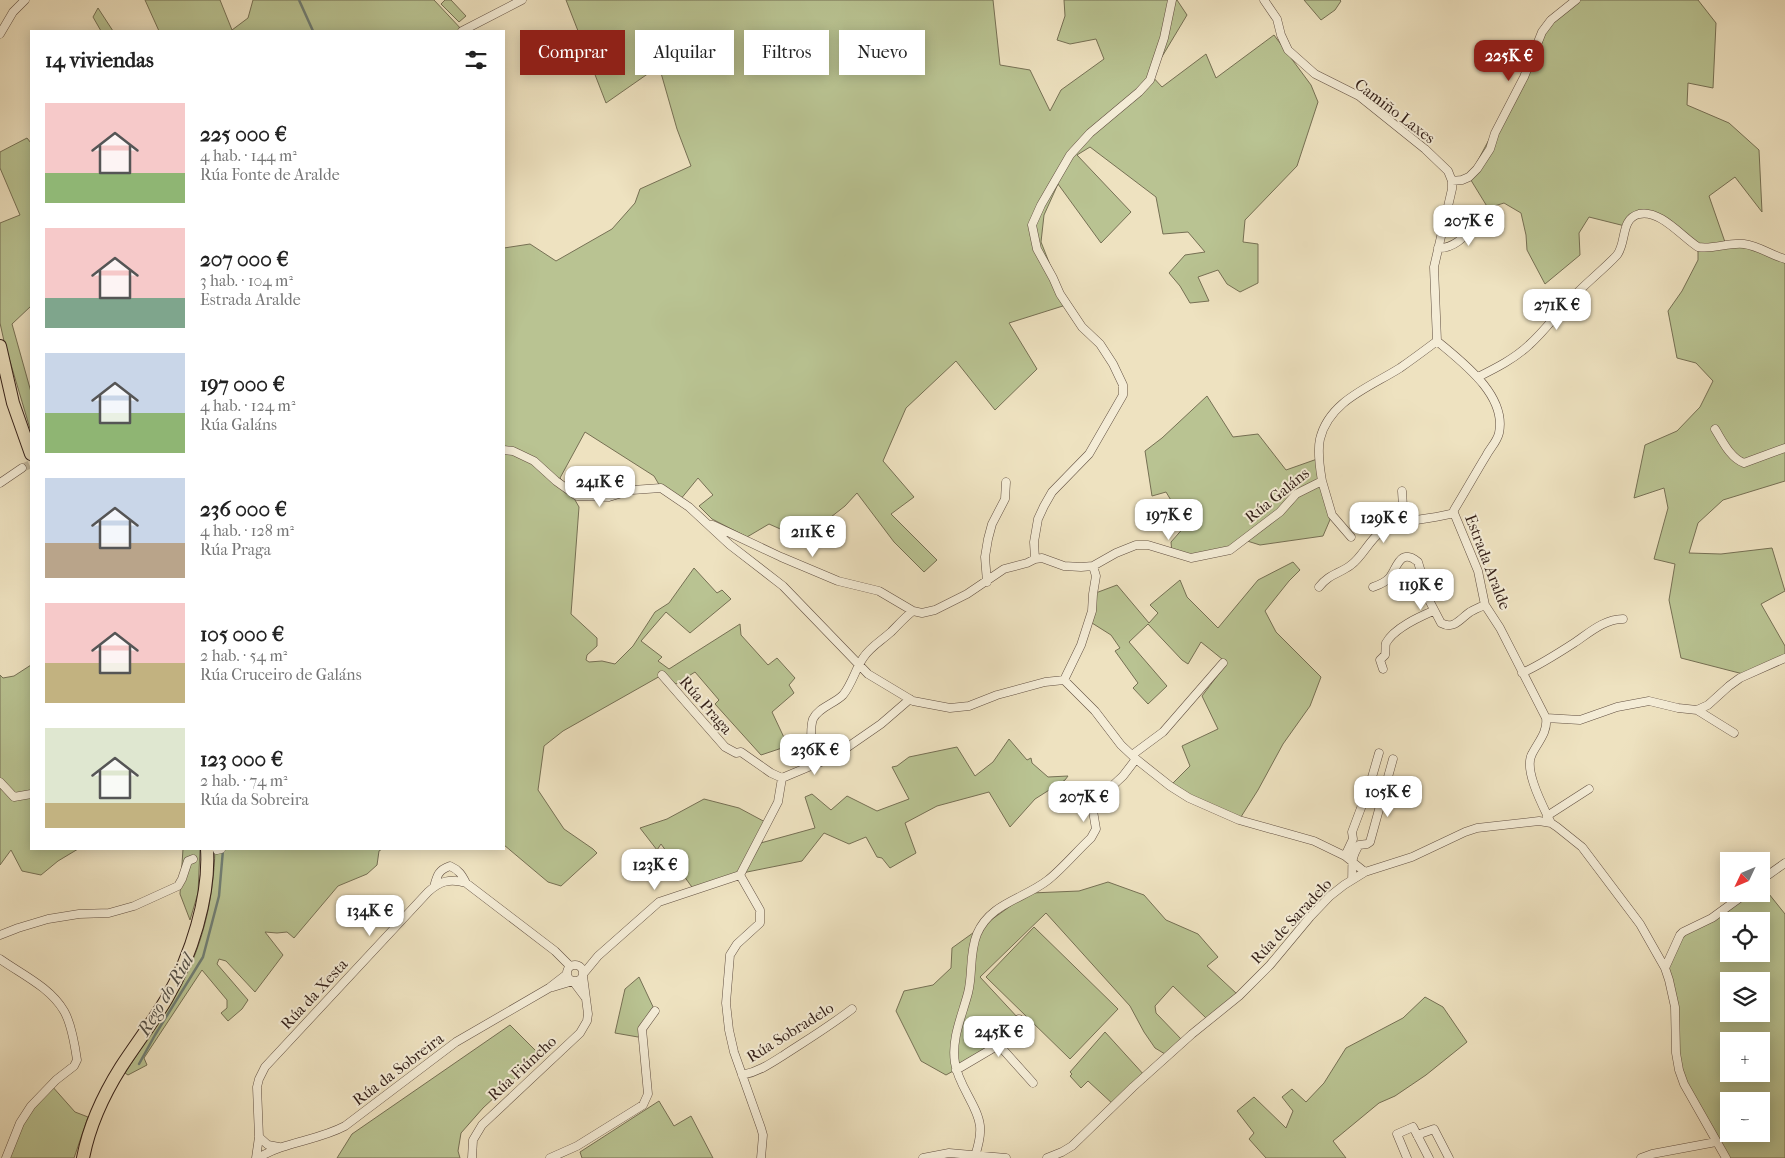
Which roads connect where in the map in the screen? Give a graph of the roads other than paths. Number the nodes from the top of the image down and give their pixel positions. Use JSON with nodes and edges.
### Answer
{"nodes":[{"id":1,"x":25,"y":0,"type":"edge"},
{"id":2,"x":522,"y":0,"type":"edge"},
{"id":3,"x":1172,"y":0,"type":"edge"},
{"id":4,"x":1576,"y":0,"type":"edge"},
{"id":5,"x":1266,"y":1,"type":"edge"},
{"id":6,"x":464,"y":30,"type":"edge"},
{"id":7,"x":0,"y":34,"type":"edge"},
{"id":8,"x":1452,"y":181,"type":"junction"},
{"id":9,"x":1486,"y":213,"type":"dead end"},
{"id":10,"x":1438,"y":248,"type":"junction"},
{"id":11,"x":1785,"y":259,"type":"edge"},
{"id":12,"x":1437,"y":341,"type":"junction"},
{"id":13,"x":0,"y":346,"type":"edge"},
{"id":14,"x":1478,"y":377,"type":"junction"},
{"id":15,"x":1715,"y":429,"type":"dead end"},
{"id":16,"x":1785,"y":448,"type":"edge"},
{"id":17,"x":505,"y":450,"type":"edge"},
{"id":18,"x":30,"y":451,"type":"edge"},
{"id":19,"x":22,"y":468,"type":"tunnel mouth"},
{"id":20,"x":1322,"y":481,"type":"junction"},
{"id":21,"x":1006,"y":482,"type":"dead end"},
{"id":22,"x":0,"y":483,"type":"edge"},
{"id":23,"x":1402,"y":492,"type":"dead end"},
{"id":24,"x":1454,"y":513,"type":"junction"},
{"id":25,"x":1404,"y":523,"type":"junction"},
{"id":26,"x":708,"y":524,"type":"junction"},
{"id":27,"x":1351,"y":536,"type":"dead end"},
{"id":28,"x":738,"y":537,"type":"junction"},
{"id":29,"x":730,"y":545,"type":"junction"},
{"id":30,"x":1035,"y":559,"type":"junction"},
{"id":31,"x":1093,"y":566,"type":"junction"},
{"id":32,"x":987,"y":582,"type":"junction"},
{"id":33,"x":1319,"y":587,"type":"dead end"},
{"id":34,"x":1373,"y":587,"type":"dead end"},
{"id":35,"x":1486,"y":605,"type":"junction"},
{"id":36,"x":913,"y":611,"type":"junction"},
{"id":37,"x":1434,"y":611,"type":"junction"},
{"id":38,"x":1623,"y":619,"type":"dead end"},
{"id":39,"x":1785,"y":658,"type":"edge"},
{"id":40,"x":1223,"y":663,"type":"dead end"},
{"id":41,"x":859,"y":666,"type":"junction"},
{"id":42,"x":1383,"y":669,"type":"dead end"},
{"id":43,"x":1522,"y":674,"type":"junction"},
{"id":44,"x":662,"y":675,"type":"dead end"},
{"id":45,"x":1064,"y":680,"type":"junction"},
{"id":46,"x":910,"y":700,"type":"junction"},
{"id":47,"x":1697,"y":710,"type":"junction"},
{"id":48,"x":1546,"y":718,"type":"junction"},
{"id":49,"x":1734,"y":733,"type":"dead end"},
{"id":50,"x":1380,"y":752,"type":"dead end"},
{"id":51,"x":1134,"y":757,"type":"junction"},
{"id":52,"x":1393,"y":759,"type":"dead end"},
{"id":53,"x":813,"y":765,"type":"junction"},
{"id":54,"x":782,"y":778,"type":"junction"},
{"id":55,"x":0,"y":782,"type":"edge"},
{"id":56,"x":1589,"y":789,"type":"dead end"},
{"id":57,"x":30,"y":794,"type":"edge"},
{"id":58,"x":1549,"y":819,"type":"junction"},
{"id":59,"x":214,"y":850,"type":"edge"},
{"id":60,"x":1348,"y":858,"type":"junction"},
{"id":61,"x":193,"y":859,"type":"dead end"},
{"id":62,"x":1785,"y":863,"type":"edge"},
{"id":63,"x":1365,"y":872,"type":"junction"},
{"id":64,"x":1770,"y":874,"type":"edge"},
{"id":65,"x":740,"y":875,"type":"junction"},
{"id":66,"x":1352,"y":880,"type":"junction"},
{"id":67,"x":466,"y":884,"type":"junction"},
{"id":68,"x":434,"y":887,"type":"junction"},
{"id":69,"x":1734,"y":902,"type":"edge"},
{"id":70,"x":0,"y":935,"type":"edge"},
{"id":71,"x":598,"y":956,"type":"junction"},
{"id":72,"x":0,"y":959,"type":"edge"},
{"id":73,"x":573,"y":965,"type":"junction"},
{"id":74,"x":1665,"y":968,"type":"junction"},
{"id":75,"x":567,"y":974,"type":"junction"},
{"id":76,"x":583,"y":974,"type":"junction"},
{"id":77,"x":572,"y":981,"type":"junction"},
{"id":78,"x":549,"y":988,"type":"junction"},
{"id":79,"x":585,"y":997,"type":"junction"},
{"id":80,"x":852,"y":1009,"type":"dead end"},
{"id":81,"x":654,"y":1011,"type":"dead end"},
{"id":82,"x":1019,"y":1019,"type":"dead end"},
{"id":83,"x":998,"y":1044,"type":"junction"},
{"id":84,"x":956,"y":1070,"type":"junction"},
{"id":85,"x":742,"y":1075,"type":"junction"},
{"id":86,"x":1033,"y":1083,"type":"dead end"},
{"id":87,"x":1417,"y":1135,"type":"junction"},
{"id":88,"x":259,"y":1137,"type":"junction"},
{"id":89,"x":1716,"y":1142,"type":"junction"},
{"id":90,"x":279,"y":1147,"type":"junction"},
{"id":91,"x":972,"y":1156,"type":"edge"},
{"id":92,"x":6,"y":1158,"type":"edge"},
{"id":93,"x":83,"y":1158,"type":"edge"},
{"id":94,"x":257,"y":1158,"type":"edge"},
{"id":95,"x":472,"y":1158,"type":"edge"},
{"id":96,"x":550,"y":1158,"type":"edge"},
{"id":97,"x":761,"y":1158,"type":"edge"},
{"id":98,"x":923,"y":1158,"type":"edge"},
{"id":99,"x":1006,"y":1158,"type":"edge"},
{"id":100,"x":1047,"y":1158,"type":"edge"},
{"id":101,"x":1407,"y":1158,"type":"edge"},
{"id":102,"x":1429,"y":1158,"type":"edge"},
{"id":103,"x":1449,"y":1158,"type":"edge"},
{"id":104,"x":1641,"y":1158,"type":"edge"},
{"id":105,"x":1726,"y":1158,"type":"edge"}],
"edges":[{"from":1,"to":7,"type":"street"},
{"from":2,"to":6,"type":"street"},
{"from":3,"to":30,"type":"street"},
{"from":4,"to":8,"type":"street"},
{"from":5,"to":8,"type":"street","name":"Camiño Laxes"},
{"from":8,"to":10,"type":"street"},
{"from":9,"to":10,"type":"street"},
{"from":10,"to":12,"type":"street"},
{"from":11,"to":14,"type":"street"},
{"from":12,"to":14,"type":"street","name":"Estrada Aralde"},
{"from":12,"to":20,"type":"street","name":"Rúa Galáns"},
{"from":13,"to":18,"type":"main road"},
{"from":14,"to":24,"type":"street","name":"Estrada Aralde"},
{"from":15,"to":16,"type":"street"},
{"from":17,"to":26,"type":"street"},
{"from":19,"to":22,"type":"street"},
{"from":20,"to":27,"type":"street"},
{"from":20,"to":31,"type":"street","name":"Rúa Galáns"},
{"from":21,"to":32,"type":"street"},
{"from":23,"to":25,"type":"street"},
{"from":24,"to":25,"type":"street"},
{"from":24,"to":35,"type":"street","name":"Estrada Aralde"},
{"from":25,"to":33,"type":"street"},
{"from":26,"to":28,"type":"street"},
{"from":26,"to":29,"type":"street"},
{"from":28,"to":29,"type":"street"},
{"from":28,"to":36,"type":"street"},
{"from":29,"to":41,"type":"street"},
{"from":30,"to":31,"type":"street","name":"Rúa Galáns"},
{"from":30,"to":32,"type":"street"},
{"from":31,"to":45,"type":"street"},
{"from":32,"to":36,"type":"street"},
{"from":34,"to":37,"type":"street"},
{"from":35,"to":37,"type":"street"},
{"from":35,"to":43,"type":"street","name":"Estrada Aralde"},
{"from":36,"to":41,"type":"street"},
{"from":37,"to":42,"type":"street"},
{"from":38,"to":43,"type":"street"},
{"from":39,"to":47,"type":"street"},
{"from":40,"to":51,"type":"street"},
{"from":41,"to":46,"type":"street"},
{"from":41,"to":53,"type":"street"},
{"from":43,"to":48,"type":"street","name":"Estrada Aralde"},
{"from":44,"to":54,"type":"street","name":"Rúa Praga"},
{"from":45,"to":46,"type":"street"},
{"from":45,"to":51,"type":"street"},
{"from":46,"to":53,"type":"street"},
{"from":47,"to":48,"type":"street"},
{"from":47,"to":49,"type":"street"},
{"from":48,"to":58,"type":"street"},
{"from":50,"to":60,"type":"street"},
{"from":51,"to":60,"type":"street"},
{"from":51,"to":84,"type":"street"},
{"from":52,"to":60,"type":"street"},
{"from":53,"to":54,"type":"street"},
{"from":54,"to":65,"type":"street"},
{"from":55,"to":57,"type":"street"},
{"from":56,"to":58,"type":"street"},
{"from":58,"to":63,"type":"street","name":"Rúa de Saradelo"},
{"from":58,"to":74,"type":"street"},
{"from":59,"to":93,"type":"main road"},
{"from":60,"to":63,"type":"street"},
{"from":60,"to":66,"type":"street"},
{"from":61,"to":70,"type":"street"},
{"from":62,"to":64,"type":"street"},
{"from":63,"to":66,"type":"street","name":"Rúa de Saradelo"},
{"from":65,"to":71,"type":"street"},
{"from":65,"to":85,"type":"street","name":"Rúa Sobradelo"},
{"from":66,"to":100,"type":"street","name":"Rúa de Saradelo"},
{"from":67,"to":68,"type":"street"},
{"from":67,"to":68,"type":"street","name":"Rúa da Xesta"},
{"from":67,"to":73,"type":"street","name":"Rúa da Xesta"},
{"from":68,"to":88,"type":"street","name":"Rúa da Xesta"},
{"from":69,"to":74,"type":"street"},
{"from":71,"to":73,"type":"street"},
{"from":71,"to":76,"type":"street"},
{"from":72,"to":92,"type":"street"},
{"from":73,"to":75,"type":"street"},
{"from":73,"to":76,"type":"street"},
{"from":74,"to":89,"type":"street"},
{"from":75,"to":77,"type":"street"},
{"from":75,"to":78,"type":"street","name":"Rúa da Sobreira"},
{"from":76,"to":77,"type":"street"},
{"from":76,"to":79,"type":"street","name":"Rúa Fiúncho"},
{"from":77,"to":78,"type":"street","name":"Rúa da Sobreira"},
{"from":77,"to":79,"type":"street"},
{"from":78,"to":90,"type":"street","name":"Rúa da Sobreira"},
{"from":79,"to":95,"type":"street","name":"Rúa Fiúncho"},
{"from":80,"to":85,"type":"street","name":"Rúa Sobradelo"},
{"from":81,"to":96,"type":"street"},
{"from":82,"to":83,"type":"street"},
{"from":83,"to":84,"type":"street"},
{"from":83,"to":86,"type":"street"},
{"from":84,"to":91,"type":"street"},
{"from":85,"to":97,"type":"street","name":"Rúa Sobradelo"},
{"from":87,"to":101,"type":"street"},
{"from":87,"to":102,"type":"street"},
{"from":87,"to":103,"type":"street"},
{"from":88,"to":90,"type":"street"},
{"from":88,"to":94,"type":"street","name":"Rúa da Xesta"},
{"from":89,"to":104,"type":"street"},
{"from":89,"to":105,"type":"street"},
{"from":90,"to":94,"type":"street","name":"Rúa da Sobreira"},
{"from":91,"to":98,"type":"street"},
{"from":91,"to":99,"type":"street"}]}
